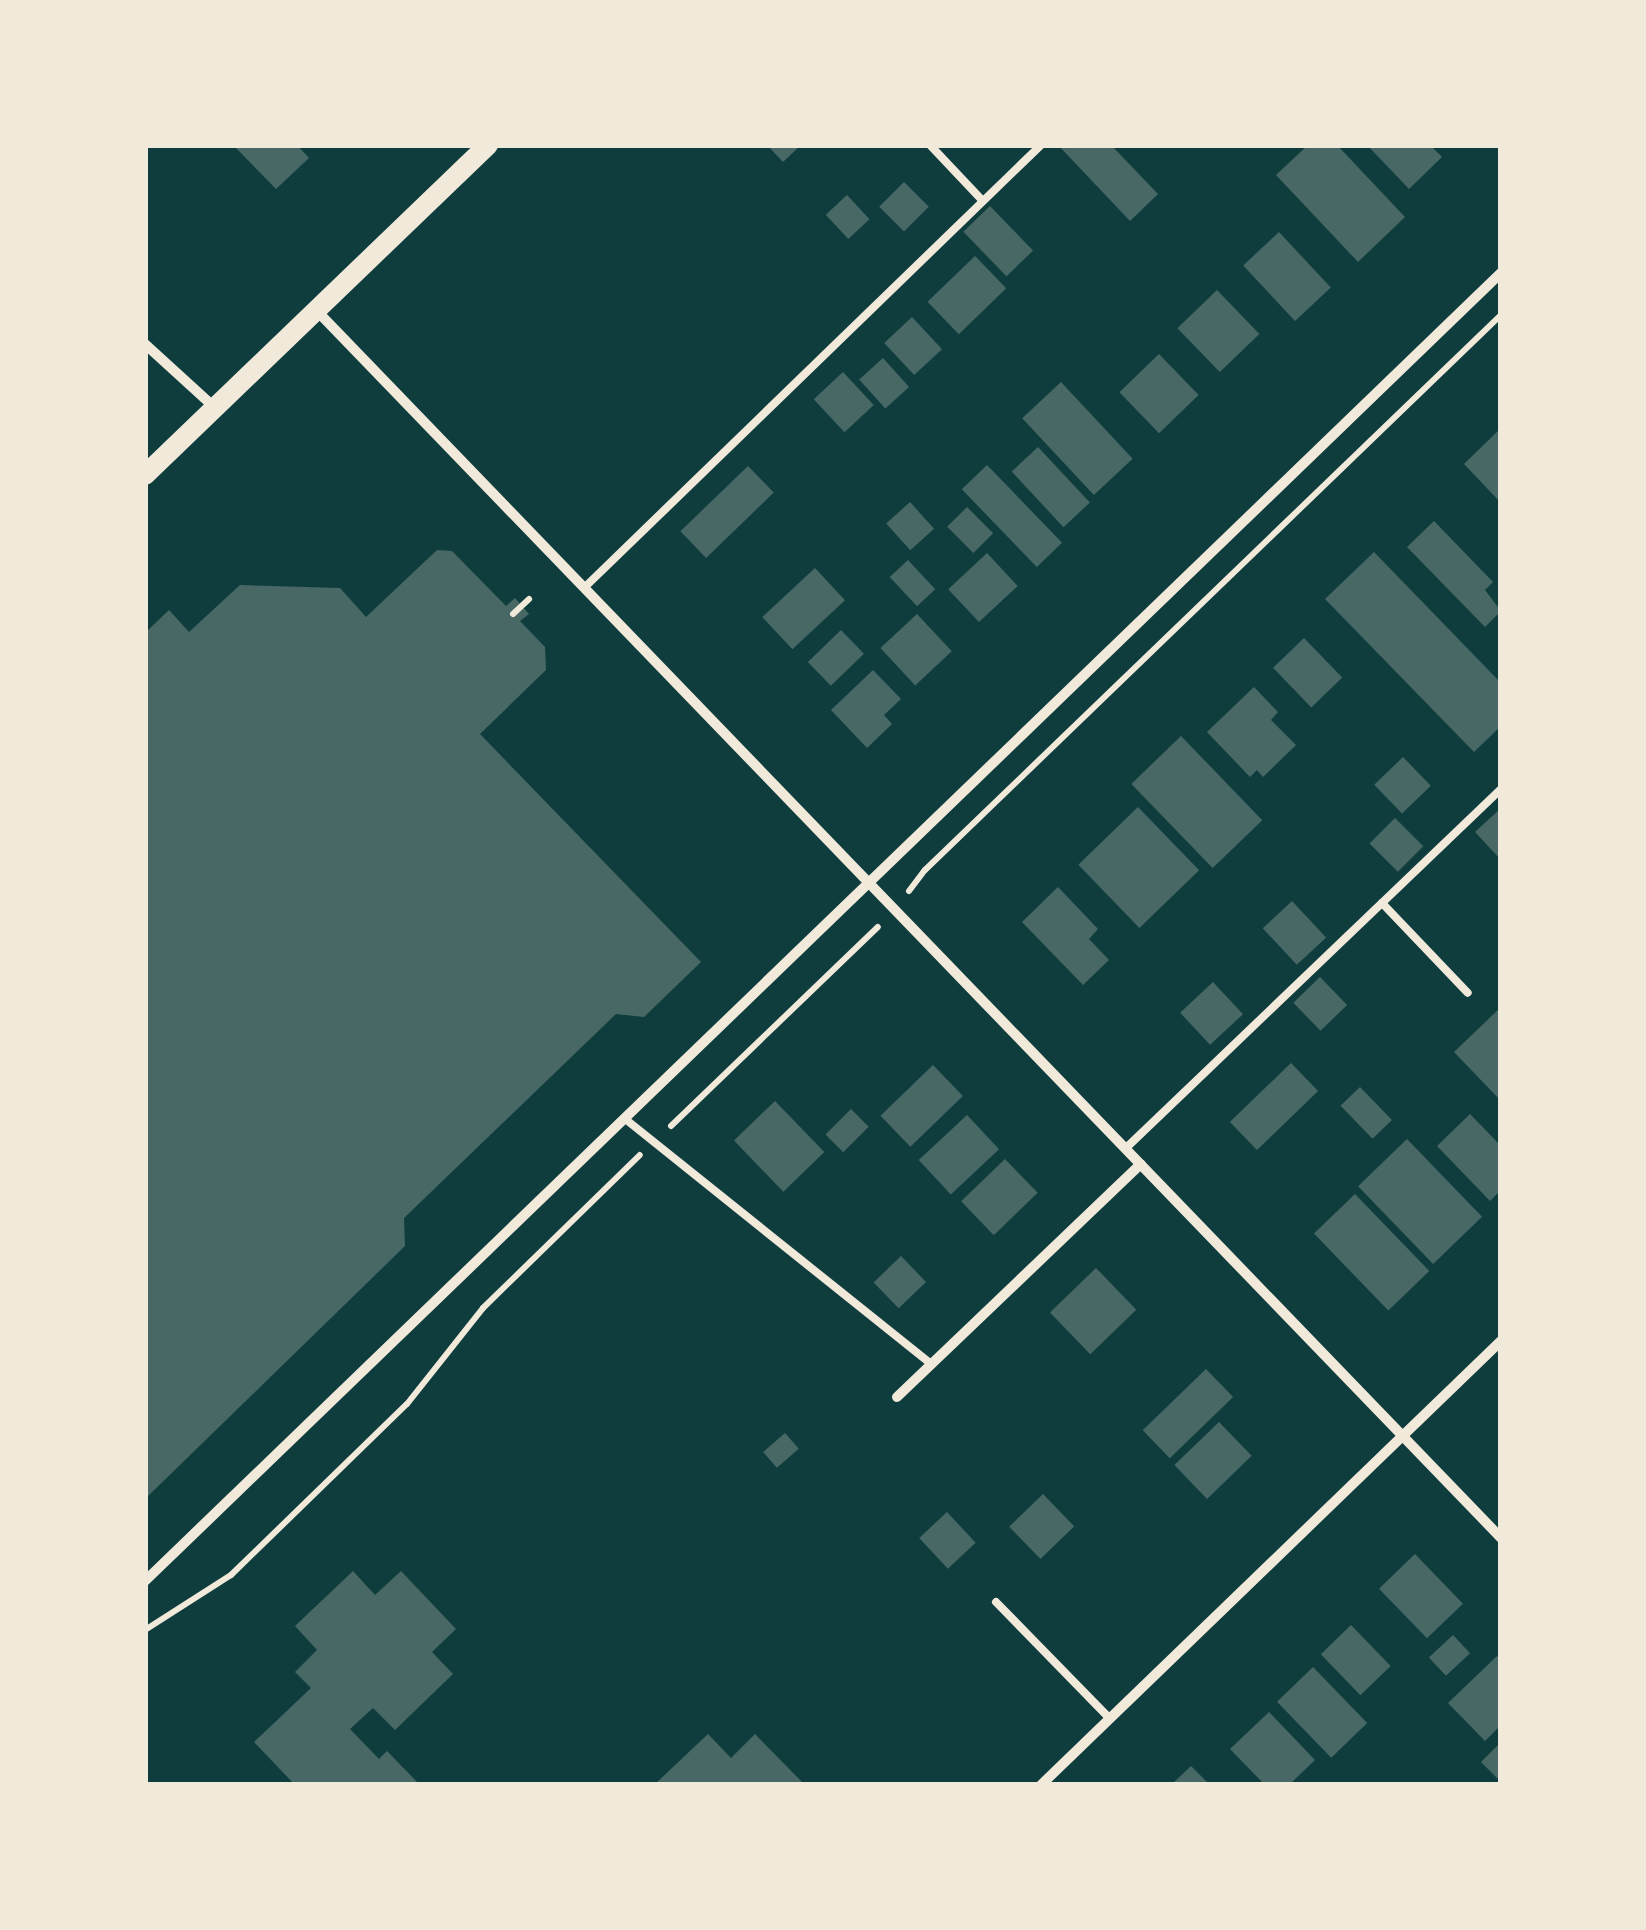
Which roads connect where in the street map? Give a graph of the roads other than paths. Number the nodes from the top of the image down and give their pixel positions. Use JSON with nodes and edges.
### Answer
{"nodes":[{"id":1,"x":488,"y":145,"type":"edge"},
{"id":2,"x":930,"y":145,"type":"edge"},
{"id":3,"x":1041,"y":145,"type":"edge"},
{"id":4,"x":983,"y":202,"type":"junction"},
{"id":5,"x":1501,"y":273,"type":"edge"},
{"id":6,"x":318,"y":312,"type":"junction"},
{"id":7,"x":145,"y":344,"type":"edge"},
{"id":8,"x":214,"y":408,"type":"junction"},
{"id":9,"x":145,"y":475,"type":"edge"},
{"id":10,"x":585,"y":588,"type":"junction"},
{"id":11,"x":1501,"y":789,"type":"edge"},
{"id":12,"x":867,"y":880,"type":"junction"},
{"id":13,"x":1382,"y":903,"type":"junction"},
{"id":14,"x":1468,"y":992,"type":"dead end"},
{"id":15,"x":624,"y":1118,"type":"junction"},
{"id":16,"x":1126,"y":1148,"type":"junction"},
{"id":17,"x":1141,"y":1164,"type":"junction"},
{"id":18,"x":1501,"y":1341,"type":"edge"},
{"id":19,"x":931,"y":1364,"type":"junction"},
{"id":20,"x":897,"y":1397,"type":"dead end"},
{"id":21,"x":1402,"y":1437,"type":"junction"},
{"id":22,"x":1501,"y":1538,"type":"edge"},
{"id":23,"x":145,"y":1581,"type":"edge"},
{"id":24,"x":996,"y":1602,"type":"dead end"},
{"id":25,"x":1110,"y":1719,"type":"junction"},
{"id":26,"x":1041,"y":1785,"type":"edge"}],
"edges":[{"from":1,"to":6,"type":"main road"},
{"from":2,"to":4,"type":"lane"},
{"from":3,"to":4,"type":"lane"},
{"from":4,"to":10,"type":"lane"},
{"from":5,"to":12,"type":"street"},
{"from":6,"to":8,"type":"main road"},
{"from":6,"to":10,"type":"street"},
{"from":7,"to":8,"type":"street"},
{"from":8,"to":9,"type":"main road"},
{"from":10,"to":12,"type":"street"},
{"from":11,"to":13,"type":"lane"},
{"from":12,"to":15,"type":"street"},
{"from":12,"to":16,"type":"street"},
{"from":13,"to":14,"type":"lane"},
{"from":13,"to":16,"type":"lane"},
{"from":15,"to":19,"type":"lane"},
{"from":15,"to":23,"type":"street"},
{"from":16,"to":17,"type":"street"},
{"from":17,"to":19,"type":"street"},
{"from":17,"to":21,"type":"street"},
{"from":18,"to":21,"type":"street"},
{"from":19,"to":20,"type":"street"},
{"from":21,"to":22,"type":"street"},
{"from":21,"to":25,"type":"street"},
{"from":24,"to":25,"type":"lane"},
{"from":25,"to":26,"type":"street"}]}
